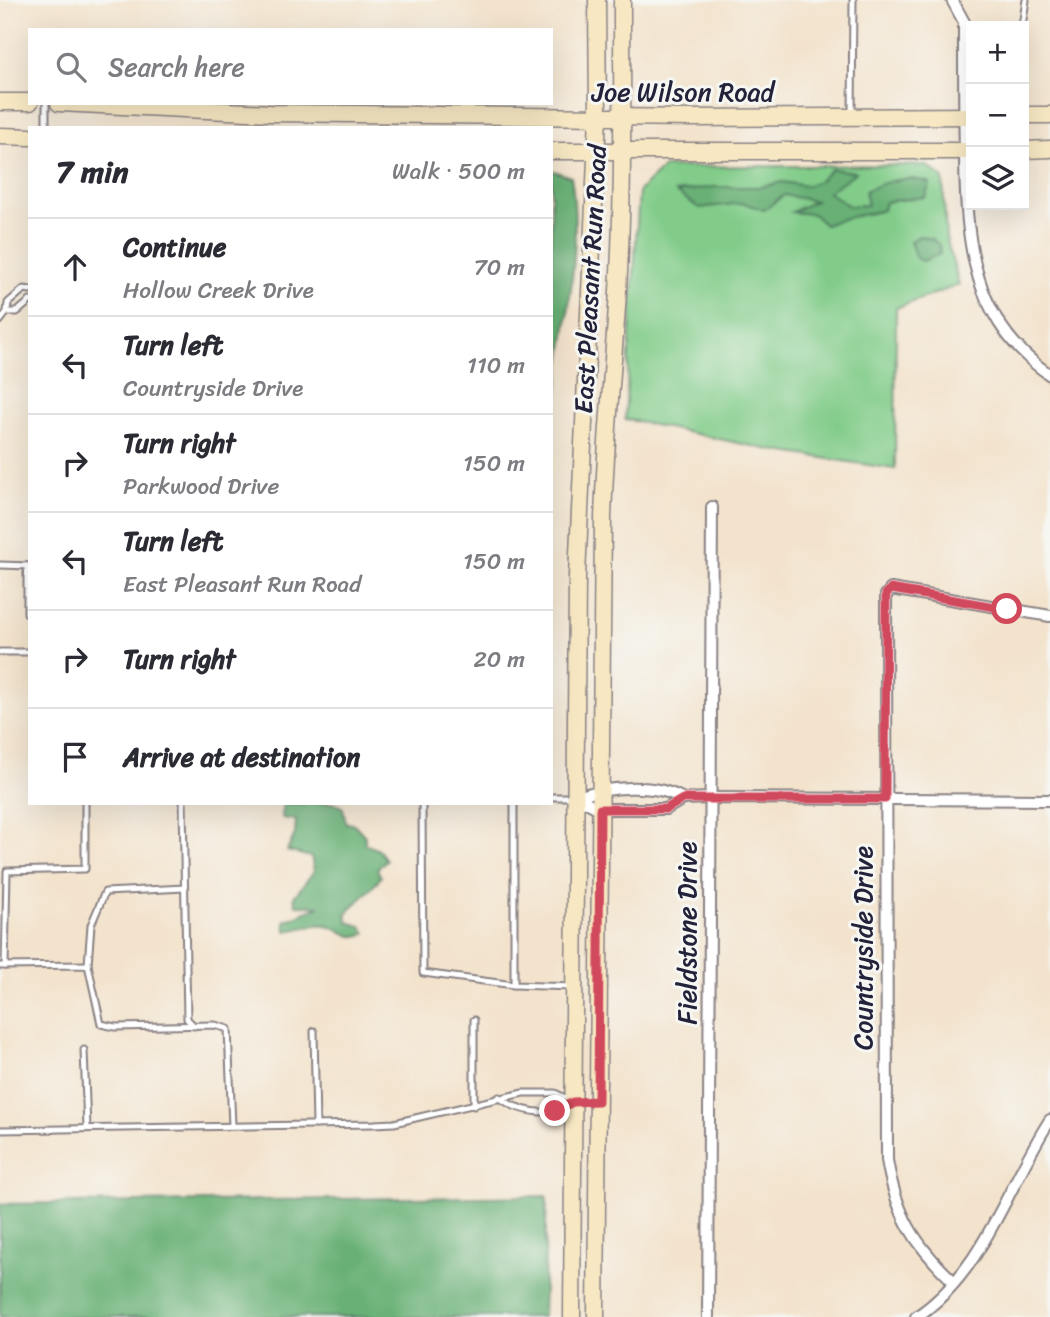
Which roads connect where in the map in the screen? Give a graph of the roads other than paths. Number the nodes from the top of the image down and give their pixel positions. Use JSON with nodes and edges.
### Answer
{"nodes":[{"id":1,"x":597,"y":0,"type":"edge"},
{"id":2,"x":622,"y":0,"type":"edge"},
{"id":3,"x":853,"y":0,"type":"edge"},
{"id":4,"x":952,"y":0,"type":"edge"},
{"id":5,"x":1026,"y":0,"type":"edge"},
{"id":6,"x":1023,"y":21,"type":"edge"},
{"id":7,"x":967,"y":84,"type":"edge"},
{"id":8,"x":0,"y":102,"type":"edge"},
{"id":9,"x":28,"y":102,"type":"edge"},
{"id":10,"x":46,"y":105,"type":"edge"},
{"id":11,"x":101,"y":105,"type":"edge"},
{"id":12,"x":1029,"y":113,"type":"edge"},
{"id":13,"x":1050,"y":114,"type":"edge"},
{"id":14,"x":598,"y":116,"type":"junction"},
{"id":15,"x":852,"y":116,"type":"junction"},
{"id":16,"x":966,"y":116,"type":"edge"},
{"id":17,"x":622,"y":117,"type":"junction"},
{"id":18,"x":46,"y":126,"type":"edge"},
{"id":19,"x":0,"y":136,"type":"edge"},
{"id":20,"x":28,"y":137,"type":"edge"},
{"id":21,"x":1050,"y":149,"type":"edge"},
{"id":22,"x":1029,"y":150,"type":"edge"},
{"id":23,"x":553,"y":151,"type":"edge"},
{"id":24,"x":597,"y":151,"type":"junction"},
{"id":25,"x":966,"y":151,"type":"edge"},
{"id":26,"x":622,"y":152,"type":"junction"},
{"id":27,"x":966,"y":210,"type":"edge"},
{"id":28,"x":28,"y":290,"type":"edge"},
{"id":29,"x":28,"y":303,"type":"edge"},
{"id":30,"x":7,"y":312,"type":"junction"},
{"id":31,"x":0,"y":321,"type":"edge"},
{"id":32,"x":1050,"y":375,"type":"edge"},
{"id":33,"x":712,"y":506,"type":"dead end"},
{"id":34,"x":0,"y":565,"type":"edge"},
{"id":35,"x":28,"y":566,"type":"edge"},
{"id":36,"x":28,"y":589,"type":"edge"},
{"id":37,"x":27,"y":612,"type":"dead end"},
{"id":38,"x":1050,"y":616,"type":"edge"},
{"id":39,"x":0,"y":652,"type":"edge"},
{"id":40,"x":28,"y":652,"type":"edge"},
{"id":41,"x":600,"y":789,"type":"junction"},
{"id":42,"x":553,"y":797,"type":"edge"},
{"id":43,"x":576,"y":797,"type":"junction"},
{"id":44,"x":710,"y":798,"type":"junction"},
{"id":45,"x":683,"y":799,"type":"junction"},
{"id":46,"x":885,"y":799,"type":"junction"},
{"id":47,"x":1050,"y":800,"type":"edge"},
{"id":48,"x":85,"y":805,"type":"edge"},
{"id":49,"x":183,"y":805,"type":"edge"},
{"id":50,"x":422,"y":805,"type":"edge"},
{"id":51,"x":514,"y":805,"type":"edge"},
{"id":52,"x":600,"y":809,"type":"junction"},
{"id":53,"x":185,"y":888,"type":"junction"},
{"id":54,"x":2,"y":965,"type":"edge"},
{"id":55,"x":88,"y":965,"type":"junction"},
{"id":56,"x":514,"y":985,"type":"junction"},
{"id":57,"x":574,"y":987,"type":"junction"},
{"id":58,"x":474,"y":1020,"type":"dead end"},
{"id":59,"x":194,"y":1026,"type":"junction"},
{"id":60,"x":314,"y":1031,"type":"dead end"},
{"id":61,"x":84,"y":1050,"type":"dead end"},
{"id":62,"x":499,"y":1097,"type":"junction"},
{"id":63,"x":598,"y":1101,"type":"junction"},
{"id":64,"x":573,"y":1102,"type":"junction"},
{"id":65,"x":474,"y":1105,"type":"junction"},
{"id":66,"x":1050,"y":1120,"type":"edge"},
{"id":67,"x":316,"y":1125,"type":"junction"},
{"id":68,"x":232,"y":1126,"type":"junction"},
{"id":69,"x":87,"y":1128,"type":"junction"},
{"id":70,"x":0,"y":1130,"type":"edge"},
{"id":71,"x":953,"y":1281,"type":"junction"},
{"id":72,"x":572,"y":1317,"type":"edge"},
{"id":73,"x":596,"y":1317,"type":"edge"},
{"id":74,"x":708,"y":1317,"type":"edge"},
{"id":75,"x":916,"y":1317,"type":"edge"}],
"edges":[{"from":1,"to":14,"type":"main road","name":"East Pleasant Run Road"},
{"from":2,"to":17,"type":"main road","name":"East Pleasant Run Road"},
{"from":3,"to":15,"type":"lane"},
{"from":4,"to":7,"type":"street"},
{"from":5,"to":6,"type":"lane"},
{"from":8,"to":9,"type":"main road"},
{"from":10,"to":18,"type":"lane"},
{"from":11,"to":14,"type":"main road","name":"Joe Wilson Road"},
{"from":12,"to":13,"type":"main road"},
{"from":14,"to":17,"type":"main road","name":"Joe Wilson Road"},
{"from":14,"to":24,"type":"main road","name":"East Pleasant Run Road"},
{"from":15,"to":16,"type":"main road","name":"Joe Wilson Road"},
{"from":15,"to":17,"type":"main road","name":"Joe Wilson Road"},
{"from":17,"to":26,"type":"main road","name":"East Pleasant Run Road"},
{"from":19,"to":20,"type":"main road"},
{"from":21,"to":22,"type":"main road"},
{"from":23,"to":24,"type":"main road"},
{"from":24,"to":26,"type":"main road"},
{"from":24,"to":43,"type":"main road","name":"East Pleasant Run Road"},
{"from":25,"to":26,"type":"main road"},
{"from":26,"to":41,"type":"main road","name":"East Pleasant Run Road"},
{"from":27,"to":32,"type":"street"},
{"from":28,"to":30,"type":"lane"},
{"from":29,"to":30,"type":"lane"},
{"from":30,"to":31,"type":"lane"},
{"from":33,"to":44,"type":"street","name":"Fieldstone Drive"},
{"from":34,"to":35,"type":"lane"},
{"from":36,"to":37,"type":"lane"},
{"from":38,"to":46,"type":"street","name":"Countryside Drive"},
{"from":39,"to":40,"type":"lane"},
{"from":41,"to":43,"type":"street"},
{"from":41,"to":45,"type":"street"},
{"from":41,"to":52,"type":"main road","name":"East Pleasant Run Road"},
{"from":42,"to":43,"type":"lane"},
{"from":43,"to":52,"type":"street"},
{"from":43,"to":57,"type":"main road","name":"East Pleasant Run Road"},
{"from":44,"to":45,"type":"street"},
{"from":44,"to":46,"type":"street"},
{"from":44,"to":74,"type":"street","name":"Fieldstone Drive"},
{"from":45,"to":52,"type":"street"},
{"from":46,"to":47,"type":"street"},
{"from":46,"to":71,"type":"street","name":"Countryside Drive"},
{"from":48,"to":54,"type":"lane"},
{"from":49,"to":53,"type":"lane"},
{"from":50,"to":56,"type":"lane"},
{"from":51,"to":56,"type":"lane"},
{"from":52,"to":63,"type":"main road","name":"East Pleasant Run Road"},
{"from":53,"to":55,"type":"lane"},
{"from":53,"to":59,"type":"lane"},
{"from":54,"to":55,"type":"lane"},
{"from":55,"to":59,"type":"lane"},
{"from":56,"to":57,"type":"lane"},
{"from":57,"to":64,"type":"main road","name":"East Pleasant Run Road"},
{"from":58,"to":65,"type":"lane"},
{"from":59,"to":68,"type":"lane"},
{"from":60,"to":67,"type":"lane"},
{"from":61,"to":69,"type":"lane"},
{"from":62,"to":64,"type":"lane"},
{"from":62,"to":64,"type":"lane"},
{"from":62,"to":65,"type":"lane"},
{"from":63,"to":64,"type":"main road"},
{"from":63,"to":73,"type":"main road","name":"East Pleasant Run Road"},
{"from":64,"to":72,"type":"main road","name":"East Pleasant Run Road"},
{"from":65,"to":67,"type":"lane"},
{"from":66,"to":71,"type":"street"},
{"from":67,"to":68,"type":"lane"},
{"from":68,"to":69,"type":"lane"},
{"from":69,"to":70,"type":"lane"},
{"from":71,"to":75,"type":"street"}]}
